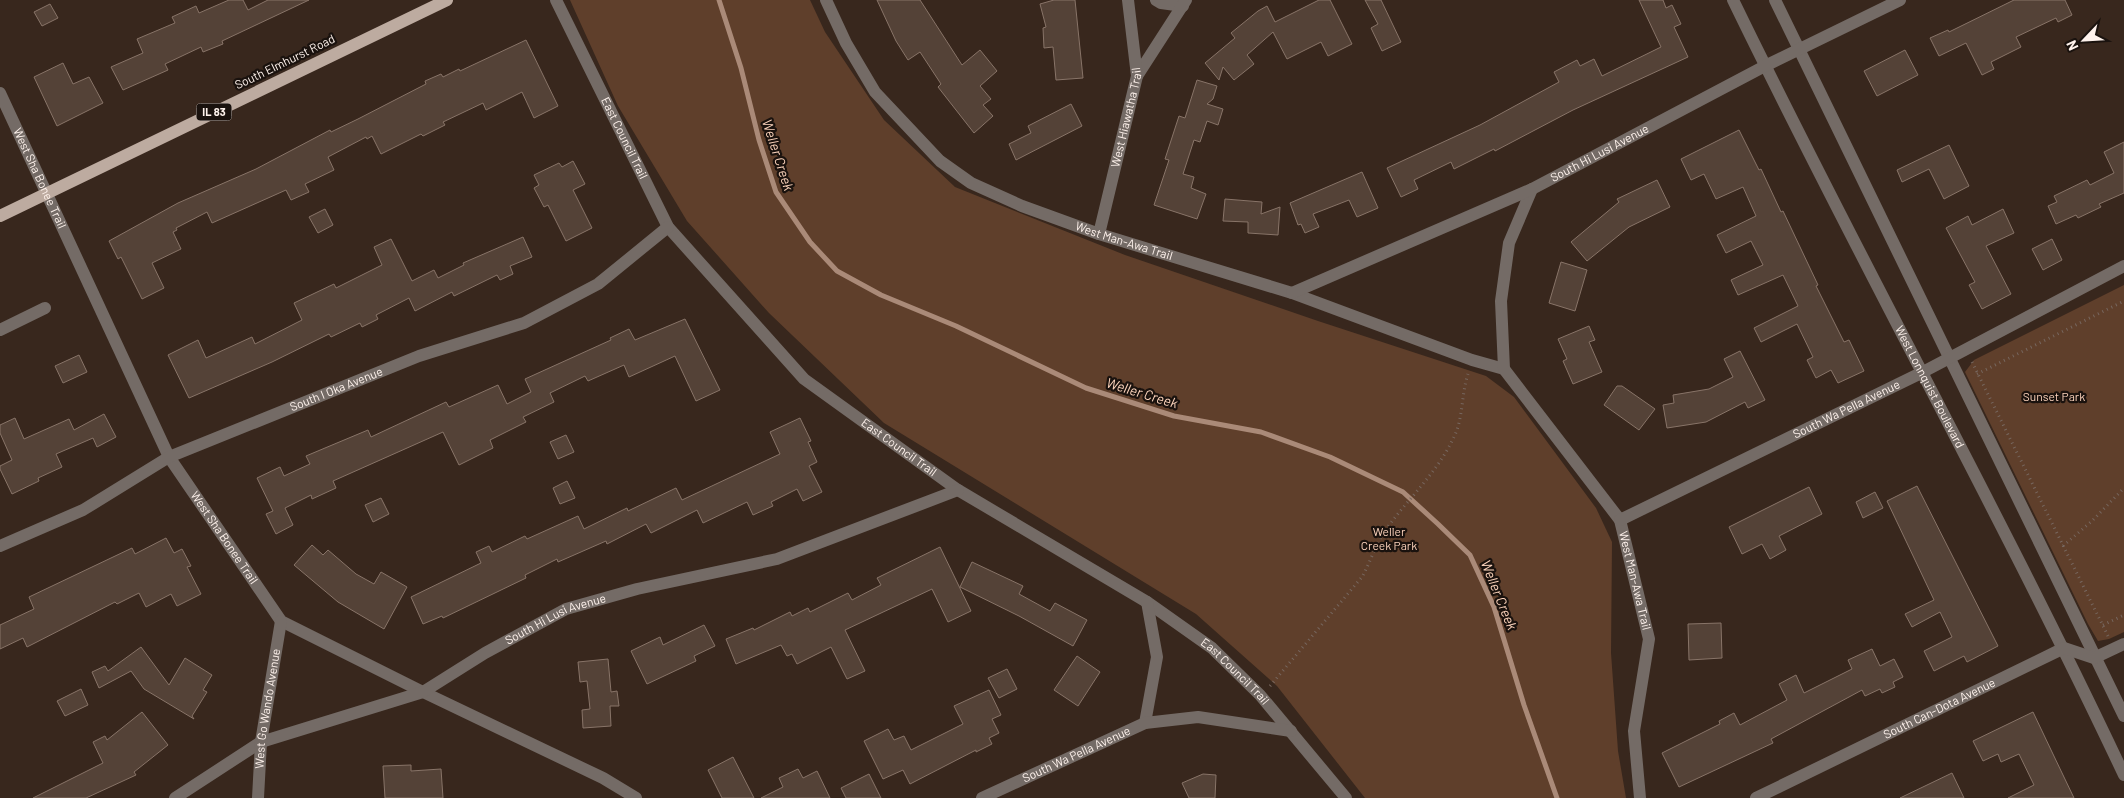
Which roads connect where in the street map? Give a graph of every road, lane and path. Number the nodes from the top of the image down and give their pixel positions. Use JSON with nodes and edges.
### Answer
{"nodes":[{"id":1,"x":447,"y":0,"type":"edge"},
{"id":2,"x":556,"y":0,"type":"edge"},
{"id":3,"x":826,"y":0,"type":"edge"},
{"id":4,"x":1128,"y":0,"type":"edge"},
{"id":5,"x":1156,"y":0,"type":"edge"},
{"id":6,"x":1733,"y":0,"type":"edge"},
{"id":7,"x":1776,"y":0,"type":"edge"},
{"id":8,"x":1900,"y":0,"type":"edge"},
{"id":9,"x":1184,"y":3,"type":"edge"},
{"id":10,"x":1800,"y":49,"type":"junction"},
{"id":11,"x":1765,"y":66,"type":"junction"},
{"id":12,"x":1137,"y":76,"type":"junction"},
{"id":13,"x":0,"y":93,"type":"edge"},
{"id":14,"x":1532,"y":189,"type":"junction"},
{"id":15,"x":46,"y":193,"type":"junction"},
{"id":16,"x":0,"y":216,"type":"edge"},
{"id":17,"x":668,"y":227,"type":"junction"},
{"id":18,"x":1099,"y":234,"type":"junction"},
{"id":19,"x":2124,"y":266,"type":"edge"},
{"id":20,"x":1292,"y":293,"type":"junction"},
{"id":21,"x":2124,"y":301,"type":"edge"},
{"id":22,"x":45,"y":308,"type":"dead end"},
{"id":23,"x":0,"y":330,"type":"edge"},
{"id":24,"x":1949,"y":358,"type":"junction"},
{"id":25,"x":1472,"y":360,"type":"junction"},
{"id":26,"x":1972,"y":362,"type":"dead end"},
{"id":27,"x":1504,"y":369,"type":"junction"},
{"id":28,"x":1921,"y":373,"type":"junction"},
{"id":29,"x":1978,"y":374,"type":"junction"},
{"id":30,"x":1973,"y":376,"type":"dead end"},
{"id":31,"x":169,"y":457,"type":"junction"},
{"id":32,"x":2124,"y":488,"type":"edge"},
{"id":33,"x":958,"y":490,"type":"junction"},
{"id":34,"x":1620,"y":520,"type":"junction"},
{"id":35,"x":0,"y":546,"type":"edge"},
{"id":36,"x":2063,"y":546,"type":"junction"},
{"id":37,"x":1147,"y":602,"type":"junction"},
{"id":38,"x":2124,"y":615,"type":"edge"},
{"id":39,"x":281,"y":621,"type":"junction"},
{"id":40,"x":2103,"y":625,"type":"junction"},
{"id":41,"x":2110,"y":639,"type":"dead end"},
{"id":42,"x":2124,"y":644,"type":"edge"},
{"id":43,"x":2064,"y":648,"type":"junction"},
{"id":44,"x":2094,"y":658,"type":"junction"},
{"id":45,"x":423,"y":692,"type":"junction"},
{"id":46,"x":1260,"y":695,"type":"junction"},
{"id":47,"x":2124,"y":716,"type":"edge"},
{"id":48,"x":1145,"y":723,"type":"junction"},
{"id":49,"x":1291,"y":731,"type":"junction"},
{"id":50,"x":261,"y":742,"type":"junction"},
{"id":51,"x":2124,"y":775,"type":"edge"},
{"id":52,"x":175,"y":798,"type":"edge"},
{"id":53,"x":258,"y":798,"type":"edge"},
{"id":54,"x":636,"y":798,"type":"edge"},
{"id":55,"x":982,"y":798,"type":"edge"},
{"id":56,"x":1346,"y":798,"type":"edge"},
{"id":57,"x":1640,"y":798,"type":"edge"},
{"id":58,"x":1756,"y":798,"type":"edge"}],
"edges":[{"from":1,"to":15,"type":"main road","name":"South Elmhurst Road","number":"IL 83"},
{"from":2,"to":17,"type":"street","name":"East Council Trail"},
{"from":3,"to":18,"type":"street","name":"West Man-Awa Trail"},
{"from":4,"to":12,"type":"street","name":"West Hiawatha Trail"},
{"from":5,"to":9,"type":"street"},
{"from":6,"to":11,"type":"street","name":"West Lonnquist Boulevard"},
{"from":7,"to":10,"type":"street"},
{"from":8,"to":10,"type":"street","name":"South Hi Lusi Avenue"},
{"from":9,"to":12,"type":"street"},
{"from":10,"to":11,"type":"street","name":"South Hi Lusi Avenue"},
{"from":10,"to":24,"type":"street"},
{"from":11,"to":14,"type":"street","name":"South Hi Lusi Avenue"},
{"from":11,"to":28,"type":"street","name":"West Lonnquist Boulevard"},
{"from":12,"to":18,"type":"street","name":"West Hiawatha Trail"},
{"from":13,"to":15,"type":"street","name":"West Sha Bonee Trail"},
{"from":14,"to":20,"type":"street","name":"South Hi Lusi Avenue"},
{"from":14,"to":27,"type":"street"},
{"from":15,"to":16,"type":"main road","name":"South Elmhurst Road","number":"IL 83"},
{"from":15,"to":31,"type":"street","name":"West Sha Bonee Trail"},
{"from":17,"to":31,"type":"street","name":"South I Oka Avenue"},
{"from":17,"to":33,"type":"street","name":"East Council Trail"},
{"from":18,"to":20,"type":"street","name":"West Man-Awa Trail"},
{"from":19,"to":24,"type":"street","name":"South Wa Pella Avenue"},
{"from":20,"to":25,"type":"street","name":"West Man-Awa Trail"},
{"from":21,"to":29,"type":"path"},
{"from":22,"to":23,"type":"street"},
{"from":24,"to":28,"type":"street","name":"South Wa Pella Avenue"},
{"from":24,"to":44,"type":"street"},
{"from":25,"to":27,"type":"street","name":"West Man-Awa Trail"},
{"from":25,"to":46,"type":"path"},
{"from":26,"to":29,"type":"path"},
{"from":27,"to":34,"type":"street","name":"West Man-Awa Trail"},
{"from":28,"to":34,"type":"street","name":"South Wa Pella Avenue"},
{"from":28,"to":43,"type":"street","name":"West Lonnquist Boulevard"},
{"from":29,"to":30,"type":"path"},
{"from":29,"to":36,"type":"path"},
{"from":31,"to":35,"type":"street","name":"South I Oka Avenue"},
{"from":31,"to":39,"type":"street","name":"West Sha Bonee Trail"},
{"from":32,"to":36,"type":"path"},
{"from":33,"to":37,"type":"street","name":"East Council Trail"},
{"from":33,"to":45,"type":"street","name":"South Hi Lusi Avenue"},
{"from":34,"to":57,"type":"street","name":"West Man-Awa Trail"},
{"from":36,"to":40,"type":"path"},
{"from":37,"to":46,"type":"street","name":"East Council Trail"},
{"from":37,"to":48,"type":"street","name":"South Wa Pella Avenue"},
{"from":38,"to":40,"type":"path"},
{"from":39,"to":45,"type":"street","name":"West Sha Bonee Trail"},
{"from":39,"to":50,"type":"street","name":"West Go Wando Avenue"},
{"from":40,"to":41,"type":"path"},
{"from":42,"to":44,"type":"street"},
{"from":43,"to":44,"type":"street"},
{"from":43,"to":51,"type":"street","name":"West Lonnquist Boulevard"},
{"from":43,"to":58,"type":"street","name":"South Can-Dota Avenue"},
{"from":44,"to":47,"type":"street"},
{"from":45,"to":50,"type":"street","name":"South Hi Lusi Avenue"},
{"from":45,"to":54,"type":"street","name":"West Sha Bonee Trail"},
{"from":46,"to":49,"type":"street","name":"East Council Trail"},
{"from":48,"to":49,"type":"street","name":"South Wa Pella Avenue"},
{"from":48,"to":55,"type":"street","name":"South Wa Pella Avenue"},
{"from":49,"to":56,"type":"street","name":"East Council Trail"},
{"from":50,"to":52,"type":"street","name":"South Hi Lusi Avenue"},
{"from":50,"to":53,"type":"street","name":"West Go Wando Avenue"}]}
